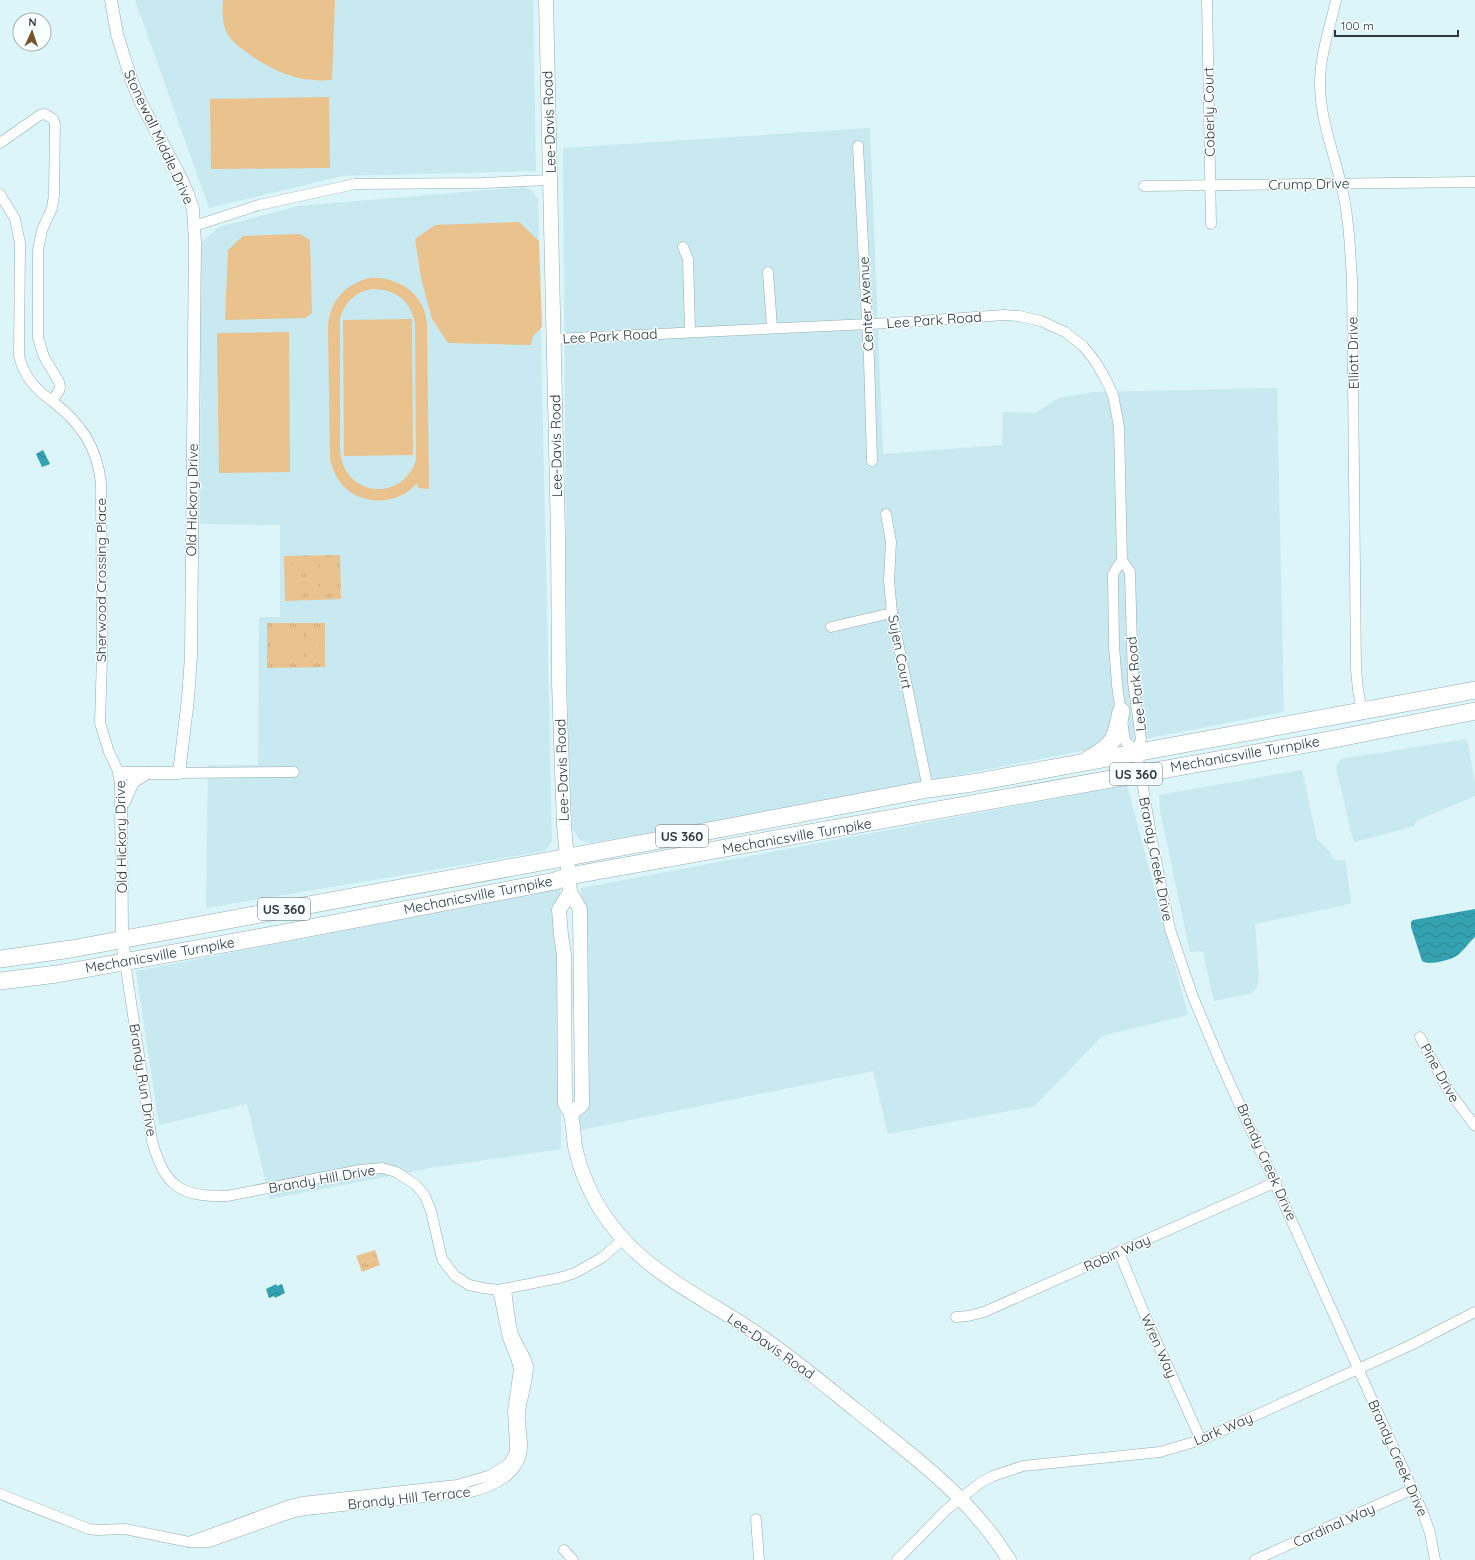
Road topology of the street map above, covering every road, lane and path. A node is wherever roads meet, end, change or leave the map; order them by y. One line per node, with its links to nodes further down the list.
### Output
1 (111, 0): 14 (street, Stonewall Middle Drive)
2 (546, 0): 7 (main road, Lee-Davis Road)
3 (1206, 0): 11 (street, Coberly Court)
4 (1336, 0): 9 (street, Elliott Drive)
5 (0, 143): 21 (street)
6 (858, 146): 17 (street, Center Avenue)
7 (550, 180): 14 (street); 20 (main road, Lee-Davis Road)
8 (1475, 182): 9 (street, Crump Drive)
9 (1341, 184): 11 (street, Crump Drive); 28 (street, Elliott Drive)
10 (1144, 186): 11 (street, Crump Drive)
11 (1210, 186): 13 (street, Coberly Court)
12 (0, 194): 21 (street, Sherwood Crossing Place)
13 (1211, 224)
14 (194, 226): 36 (street, Old Hickory Drive)
15 (683, 247): 19 (street)
16 (768, 272): 18 (street)
17 (867, 324): 18 (street, Lee Park Road); 22 (street, Center Avenue); 24 (street, Lee Park Road)
18 (772, 327): 19 (street, Lee Park Road)
19 (690, 331): 20 (street, Lee Park Road)
20 (553, 339): 40 (main road, Lee-Davis Road)
21 (52, 401): 34 (street, Sherwood Crossing Place)
22 (872, 461)
23 (886, 514): 25 (street, Sujen Court)
24 (1122, 560): 29 (street, Lee Park Road); 31 (street, Lee Park Road)
25 (892, 613): 26 (street); 38 (street, Sujen Court)
26 (831, 627)
27 (1475, 690): 28 (highway, Mechanicsville Turnpike / US 360)
28 (1362, 710): 31 (highway, Mechanicsville Turnpike / US 360)
29 (1121, 711): 31 (street, Lee Park Road); 32 (highway)
30 (1475, 711): 37 (highway, Mechanicsville Turnpike / US 360)
31 (1137, 752): 32 (highway, Mechanicsville Turnpike / US 360); 37 (street, Brandy Creek Drive)
32 (1082, 762): 38 (highway, Mechanicsville Turnpike / US 360)
33 (294, 772): 36 (street, Old Hickory Drive)
34 (119, 773): 35 (street, Old Hickory Drive); 39 (street, Old Hickory Drive)
35 (147, 773): 36 (street, Old Hickory Drive); 39 (street)
36 (179, 773)
37 (1140, 773): 41 (highway, Mechanicsville Turnpike / US 360); 51 (street, Brandy Creek Drive)
38 (928, 789): 40 (highway, Mechanicsville Turnpike / US 360)
39 (121, 811): 42 (street, Old Hickory Drive)
40 (567, 856): 41 (main road, Lee-Davis Road); 42 (highway, Mechanicsville Turnpike / US 360)
41 (570, 884): 44 (highway, Mechanicsville Turnpike / US 360); 46 (main road, Lee-Davis Road); 48 (main road, Lee-Davis Road)
42 (122, 939): 43 (highway, Mechanicsville Turnpike / US 360); 44 (street, Old Hickory Drive)
43 (0, 959)
44 (125, 962): 45 (highway, Mechanicsville Turnpike / US 360); 52 (street, Brandy Run Drive)
45 (0, 981)
46 (564, 990): 48 (main road); 49 (main road, Lee-Davis Road)
47 (1420, 1037): 50 (street, Pine Drive)
48 (581, 1042): 49 (main road, Lee-Davis Road)
49 (571, 1113): 53 (main road, Lee-Davis Road)
50 (1475, 1126)
51 (1276, 1182): 54 (street, Robin Way); 58 (street, Brandy Creek Drive)
52 (180, 1189): 55 (street, Brandy Hill Drive)
53 (624, 1239): 55 (street, Brandy Hill Drive); 62 (main road, Lee-Davis Road)
54 (1119, 1252): 57 (street, Robin Way); 59 (street, Wren Way)
55 (502, 1290): 61 (street, Brandy Hill Terrace)
56 (1475, 1312): 58 (street, Lark Way)
57 (956, 1317)
58 (1359, 1368): 59 (street, Lark Way); 60 (street, Brandy Creek Drive)
59 (1201, 1440): 62 (street, Lark Way)
60 (1413, 1489): 69 (street, Cardinal Way); 70 (street, Brandy Creek Drive)
61 (0, 1494)
62 (959, 1498): 67 (street, Lark Way); 68 (main road, Lee-Davis Road)
63 (756, 1519): 66 (street)
64 (564, 1550): 65 (street)
65 (573, 1560)
66 (759, 1560)
67 (898, 1560)
68 (1009, 1560)
69 (1255, 1560)
70 (1435, 1560)

